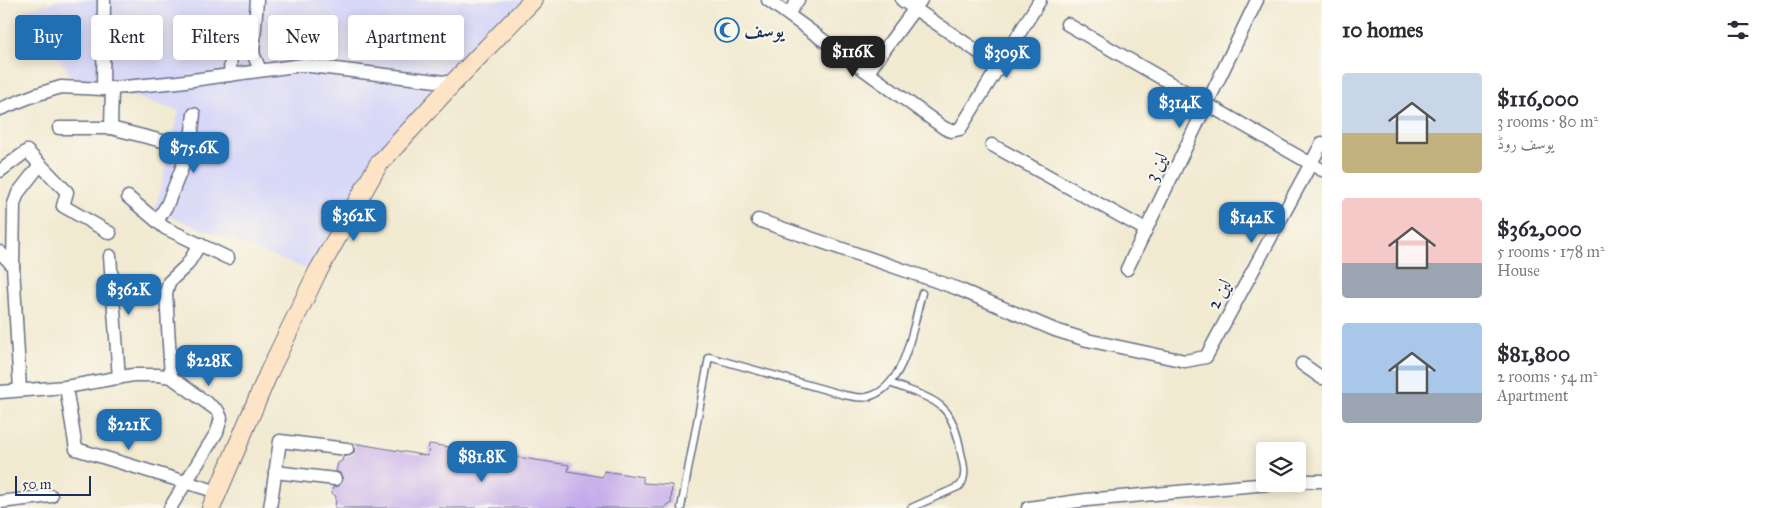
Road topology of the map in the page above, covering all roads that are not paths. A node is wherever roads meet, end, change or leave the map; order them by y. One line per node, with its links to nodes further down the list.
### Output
1 (104, 0): 18 (street)
2 (257, 0): 14 (street)
3 (534, 0): 17 (main road)
4 (768, 0): 10 (street)
5 (798, 0): 10 (street)
6 (902, 0): 9 (street)
7 (1040, 0): 13 (street)
8 (1257, 0): 19 (street, لین 3)
9 (918, 4): 13 (street); 15 (street)
10 (788, 14): 15 (street)
11 (1067, 24): 19 (street)
12 (231, 60): 16 (street)
13 (999, 66): 15 (street)
14 (260, 70): 16 (street); 17 (street)
15 (868, 72)
16 (230, 75): 18 (street)
17 (453, 83): 58 (main road)
18 (107, 88): 20 (street); 23 (street)
19 (1207, 104): 28 (street); 33 (street, لین 3)
20 (0, 109)
21 (194, 114): 26 (street)
22 (59, 128): 23 (street)
23 (111, 128): 26 (street)
24 (1322, 143): 28 (street, لین 2)
25 (992, 145): 33 (street)
26 (190, 148): 32 (street)
27 (39, 166): 29 (street); 34 (street); 39 (street)
28 (1316, 167): 31 (street, لین 2)
29 (0, 171)
30 (128, 197): 32 (street)
31 (758, 220)
32 (157, 221): 35 (street)
33 (1146, 230): 40 (street, لین 3)
34 (110, 233)
35 (200, 244): 38 (street); 43 (street)
36 (0, 252): 39 (street)
37 (110, 256): 44 (street)
38 (228, 258)
39 (13, 266): 48 (street)
40 (1128, 269)
41 (922, 293): 46 (lane)
42 (1302, 364): 45 (street)
43 (171, 377): 44 (street); 55 (street)
44 (120, 378): 47 (street)
45 (1322, 378)
46 (890, 383): 62 (lane); 63 (lane)
47 (66, 387): 48 (street); 55 (street)
48 (20, 390): 49 (street)
49 (0, 392)
50 (347, 449): 51 (street)
51 (275, 472): 52 (street); 61 (street)
52 (335, 479)
53 (1306, 481): 54 (street)
54 (1322, 481)
55 (188, 483): 58 (street); 60 (street)
56 (1256, 485): 64 (street)
57 (51, 496): 59 (street)
58 (214, 500)
59 (0, 502)
60 (170, 508)
61 (270, 508)
62 (681, 508)
63 (911, 508)
64 (1028, 508)

